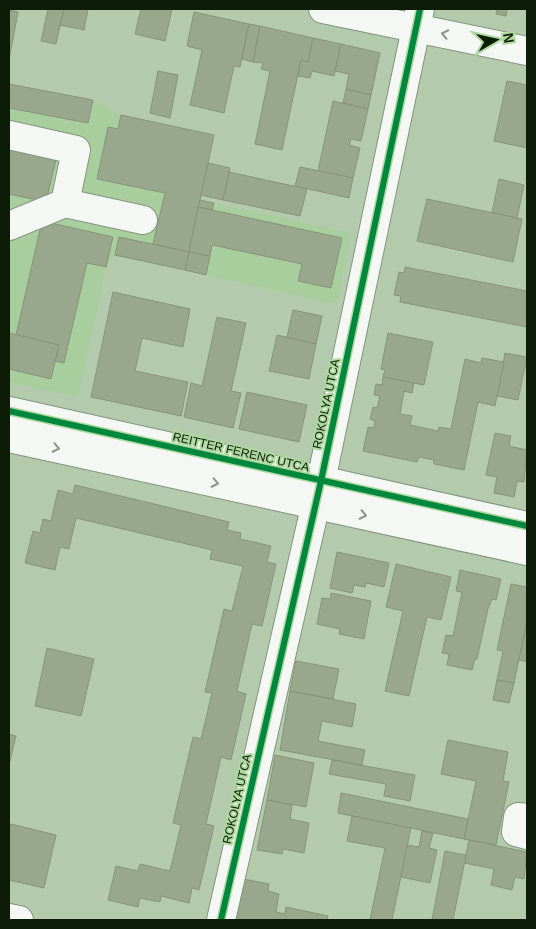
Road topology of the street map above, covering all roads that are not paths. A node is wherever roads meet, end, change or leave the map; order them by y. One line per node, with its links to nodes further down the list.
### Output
1 (323, 9): 2 (street)
2 (418, 18): 3 (street, one-way to 2); 10 (street, ROKOLYA UTCA)
3 (527, 50)
4 (9, 135): 5 (street)
5 (65, 204): 6 (street); 7 (street)
6 (143, 220)
7 (9, 226)
8 (9, 411): 10 (street, REITTER FERENC UTCA)
9 (9, 438): 10 (street, REITTER FERENC UTCA, one-way to 10)
10 (319, 493): 11 (street, REITTER FERENC UTCA); 12 (street, REITTER FERENC UTCA, one-way to 12); 17 (street, ROKOLYA UTCA)
11 (527, 526)
12 (527, 551)
13 (527, 818): 14 (street)
14 (527, 835)
15 (9, 918): 16 (street)
16 (18, 920)
17 (221, 920)

